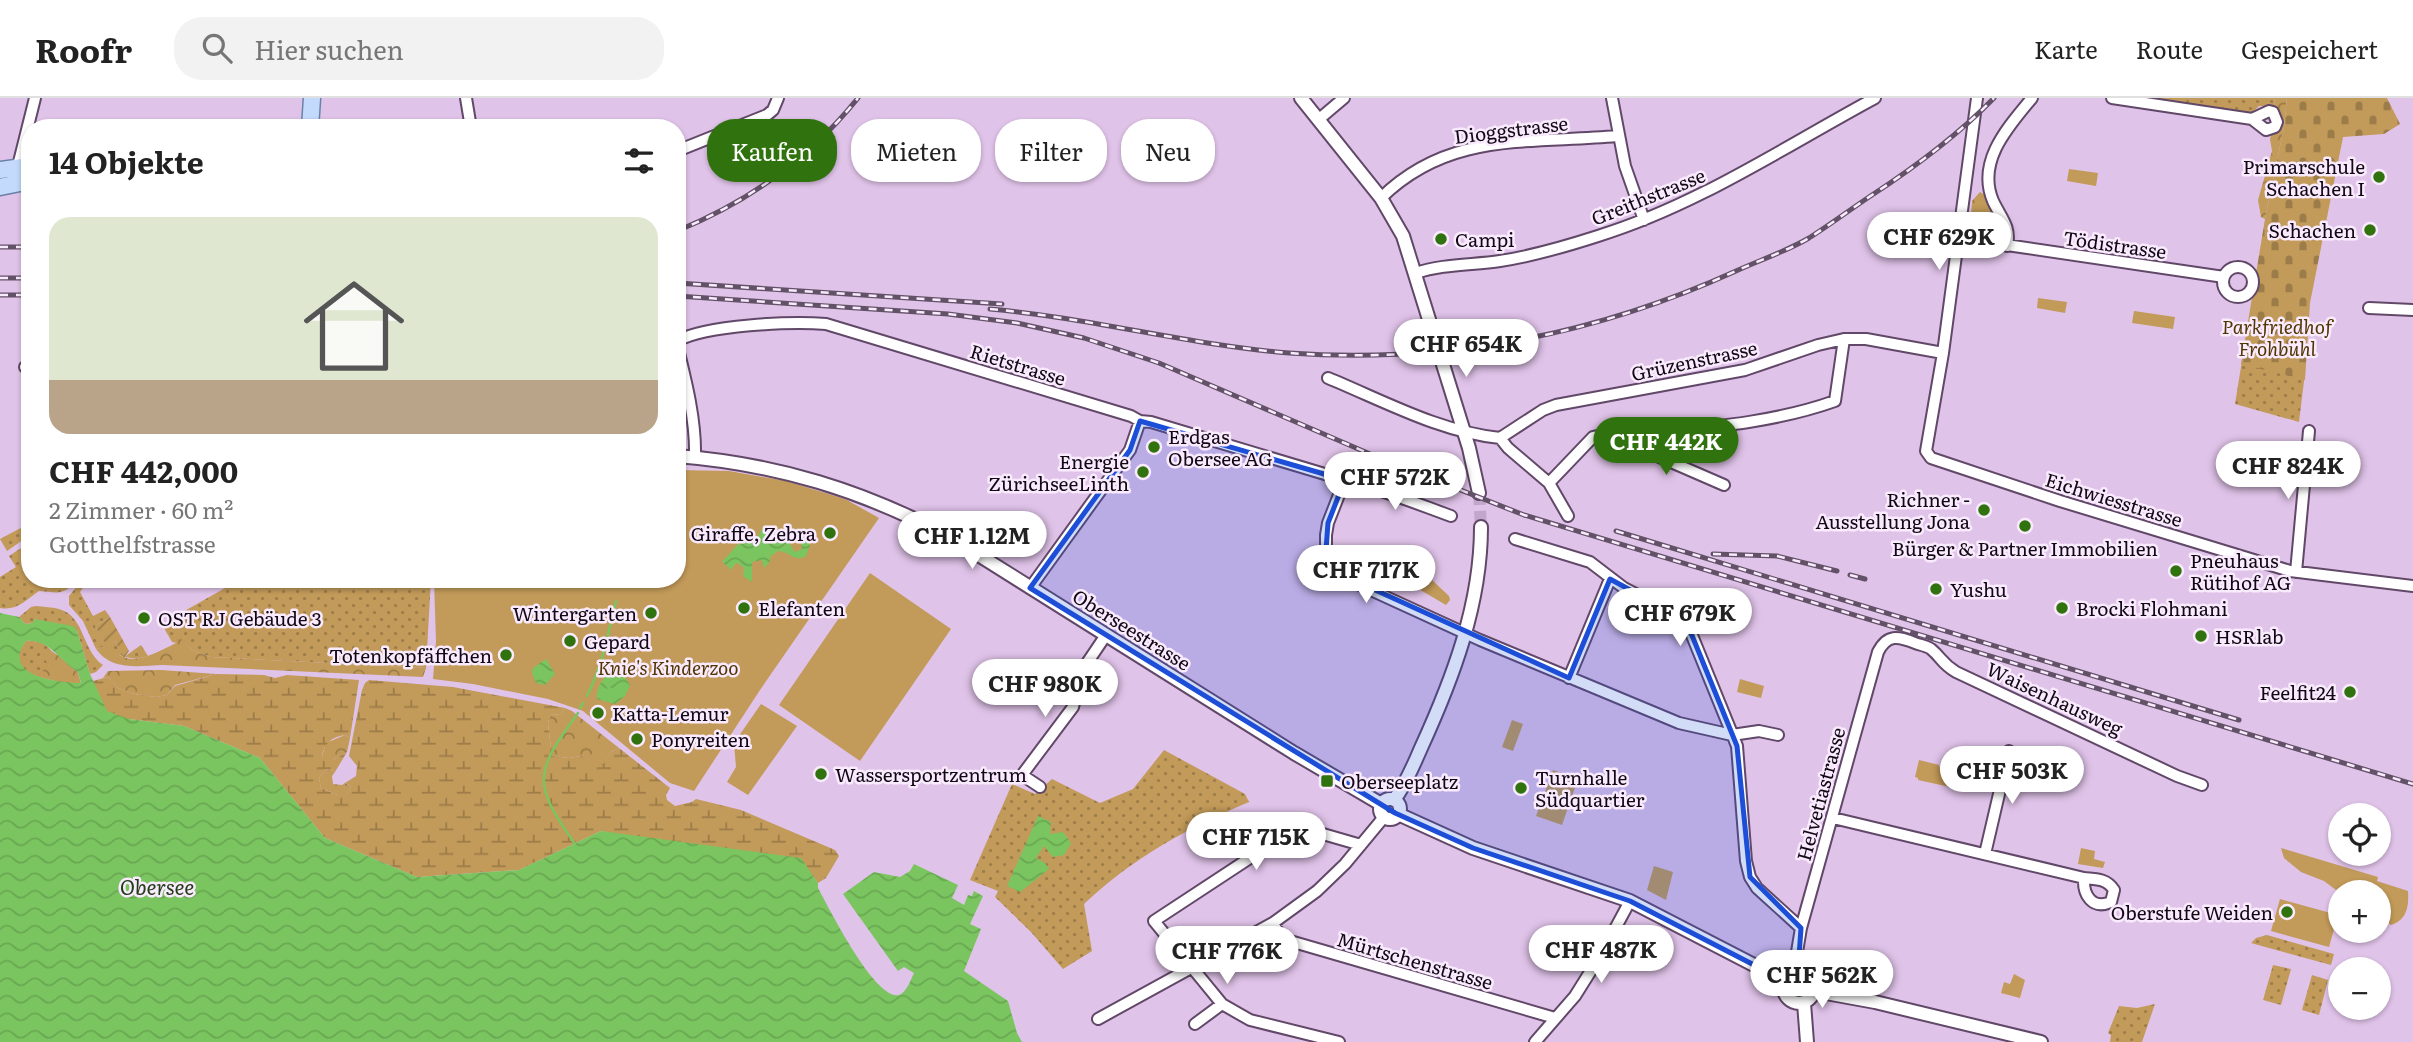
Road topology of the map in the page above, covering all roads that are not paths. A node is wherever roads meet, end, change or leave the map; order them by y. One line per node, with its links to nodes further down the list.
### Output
1 (35, 98): 13 (street)
2 (312, 98): 14 (main road)
3 (466, 98): 15 (street)
4 (1301, 98): 16 (street)
5 (1344, 98): 16 (street)
6 (1612, 98): 17 (street)
7 (1875, 98): 22 (street, Greithstrasse)
8 (1977, 98): 23 (street)
9 (2032, 98): 24 (street)
10 (2112, 98): 12 (street)
11 (777, 102): 18 (street)
12 (2252, 118)
13 (33, 119)
14 (311, 119)
15 (470, 119)
16 (1318, 120): 21 (street)
17 (1617, 136): 21 (street, Dioggstrasse); 22 (street)
18 (686, 148)
19 (21, 175): 20 (main road)
20 (1, 181)
21 (1381, 198): 25 (street)
22 (1644, 220): 25 (street, Greithstrasse)
23 (1959, 238): 24 (street, Tödistrasse); 31 (street)
24 (2007, 246): 26 (street, Tödistrasse)
25 (1416, 273): 36 (street)
26 (2224, 278)
27 (2369, 308): 28 (street)
28 (2413, 310)
29 (686, 337): 34 (street, Rietstrasse)
30 (1844, 339): 31 (street, Grüzenstrasse); 37 (street); 38 (street, Grüzenstrasse)
31 (1943, 354): 49 (street, Eichwiesstrasse)
32 (1328, 377): 36 (street)
33 (686, 382): 40 (street)
34 (1140, 421): 41 (street, Rietstrasse); 52 (street)
35 (2309, 431): 49 (street)
36 (1465, 432): 38 (street); 44 (street)
37 (1632, 435): 42 (street); 43 (street)
38 (1500, 438): 42 (street)
39 (686, 456): 40 (street, Oberseestrasse)
40 (695, 457): 52 (street, Oberseestrasse)
41 (1343, 482): 45 (street, Rietstrasse); 53 (street)
42 (1549, 483): 46 (street)
43 (1724, 485)
44 (1479, 493)
45 (1451, 516)
46 (1568, 516)
47 (1481, 527): 53 (street)
48 (1515, 539): 50 (street)
49 (2296, 572): 51 (street, Eichwiesstrasse)
50 (1610, 579): 56 (street); 57 (street)
51 (2413, 586)
52 (1030, 588): 54 (street, Oberseestrasse)
53 (1466, 633): 56 (street); 62 (street)
54 (1106, 635): 61 (street); 63 (street, Oberseestrasse)
55 (1898, 636): 60 (street, Waisenhausweg); 65 (street, Helvetiastrasse)
56 (1569, 678): 57 (street)
57 (1732, 735): 58 (street); 71 (street)
58 (1778, 736)
59 (2009, 751): 67 (street)
60 (2203, 785)
61 (1040, 787)
62 (1394, 800): 63 (street); 64 (street)
63 (1382, 811): 64 (street); 66 (street)
64 (1398, 814): 69 (street)
65 (1833, 818): 67 (street); 71 (street, Helvetiastrasse)
66 (1362, 845): 70 (street); 72 (street)
67 (1986, 854): 68 (street)
68 (2084, 878)
69 (1630, 901): 74 (street); 78 (street)
70 (1273, 923): 72 (street); 78 (street, Mürtschenstrasse)
71 (1801, 928): 73 (street, Helvetiastrasse)
72 (1191, 967): 77 (street); 79 (street)
73 (1798, 972): 74 (street); 75 (street)
74 (1785, 981): 76 (street)
75 (1815, 991): 76 (street); 84 (street)
76 (1804, 1003): 83 (street)
77 (1222, 1004): 80 (street); 81 (street)
78 (1555, 1018): 82 (street)
79 (1098, 1019)
80 (1195, 1024)
81 (1339, 1042)
82 (1535, 1042)
83 (1807, 1042)
84 (2040, 1042)

